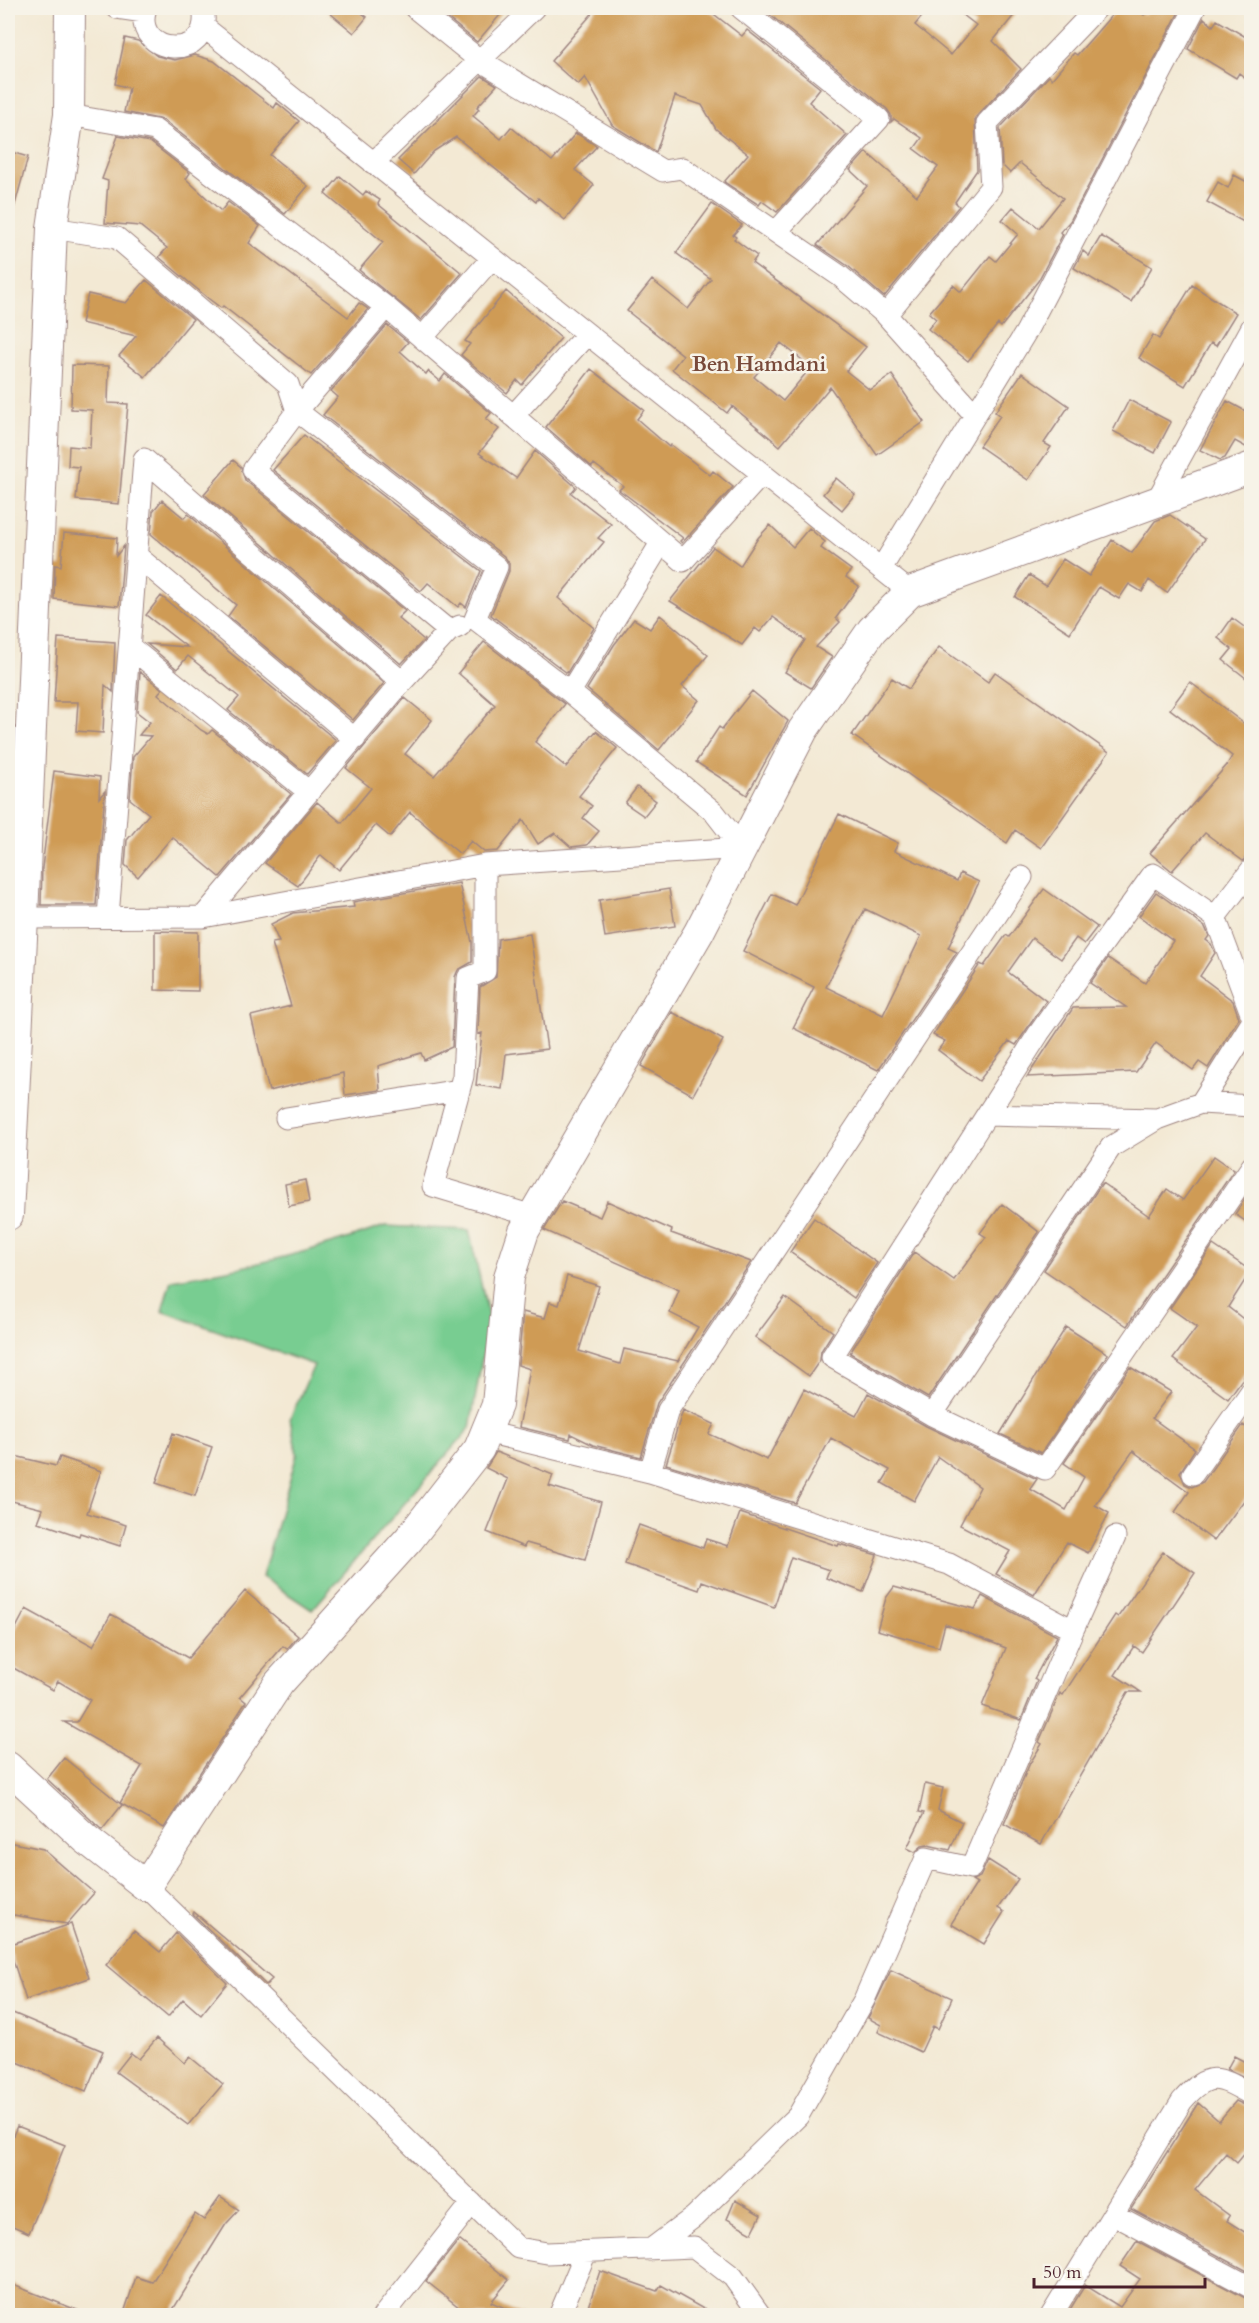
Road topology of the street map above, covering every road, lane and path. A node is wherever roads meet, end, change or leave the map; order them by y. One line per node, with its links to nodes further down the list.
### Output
1 (70, 8): 11 (street)
2 (117, 8): 8 (street)
3 (415, 8): 10 (street)
4 (534, 8): 10 (street)
5 (741, 8): 14 (street)
6 (1097, 8): 17 (street)
7 (1195, 8): 22 (street)
8 (145, 10): 9 (street)
9 (204, 17): 12 (street)
10 (478, 59): 12 (street); 14 (street)
11 (69, 115): 13 (street); 16 (street)
12 (374, 163): 15 (street)
13 (52, 228): 21 (street); 45 (street)
14 (776, 232): 17 (street)
15 (492, 258): 19 (street); 20 (street)
16 (386, 307): 20 (street); 21 (street)
17 (886, 315): 22 (street)
18 (1251, 327): 26 (street)
19 (587, 334): 23 (street); 25 (street)
20 (422, 338): 23 (street)
21 (297, 411): 31 (street); 32 (street)
22 (975, 415): 29 (street)
23 (513, 416): 27 (street)
24 (1251, 467): 26 (street)
25 (762, 474): 27 (street); 29 (street)
26 (1157, 500): 30 (street)
27 (661, 543): 35 (street)
28 (137, 556): 33 (street); 34 (street); 36 (street)
29 (881, 569): 30 (street)
30 (910, 592): 38 (street)
31 (475, 619): 32 (street); 35 (street)
32 (449, 631): 34 (street)
33 (130, 647): 37 (street); 42 (street)
34 (402, 682): 36 (street)
35 (570, 692): 38 (street)
36 (355, 739): 37 (street)
37 (309, 792): 43 (street)
38 (742, 848): 39 (street); 56 (street)
39 (485, 865): 43 (street); 48 (street)
40 (1251, 869): 44 (street)
41 (1022, 877): 60 (street)
42 (108, 917): 43 (street); 45 (street)
43 (203, 917)
44 (1215, 917): 46 (street); 51 (street)
45 (23, 918): 55 (street)
46 (1251, 1016)
47 (1251, 1022): 49 (street)
48 (459, 1090): 52 (street); 56 (street)
49 (1201, 1103): 50 (street); 53 (street)
50 (1251, 1106)
51 (987, 1115): 53 (street); 58 (street)
52 (286, 1118)
53 (1156, 1119): 58 (street)
54 (1251, 1166): 58 (street)
55 (8, 1215)
56 (533, 1216): 59 (street)
57 (1251, 1390): 61 (street)
58 (932, 1414)
59 (486, 1432): 60 (street); 65 (street)
60 (650, 1472): 63 (street)
61 (1193, 1474)
62 (1115, 1536): 63 (street)
63 (1073, 1630): 69 (street)
64 (8, 1767): 65 (street)
65 (146, 1886): 67 (street)
66 (1251, 2095): 68 (street)
67 (472, 2203): 70 (street); 72 (street)
68 (1113, 2214): 71 (street); 75 (street)
69 (650, 2250): 70 (street); 74 (street)
70 (586, 2252): 73 (street)
71 (1251, 2288)
72 (383, 2316)
73 (559, 2316)
74 (761, 2316)
75 (1051, 2316)

